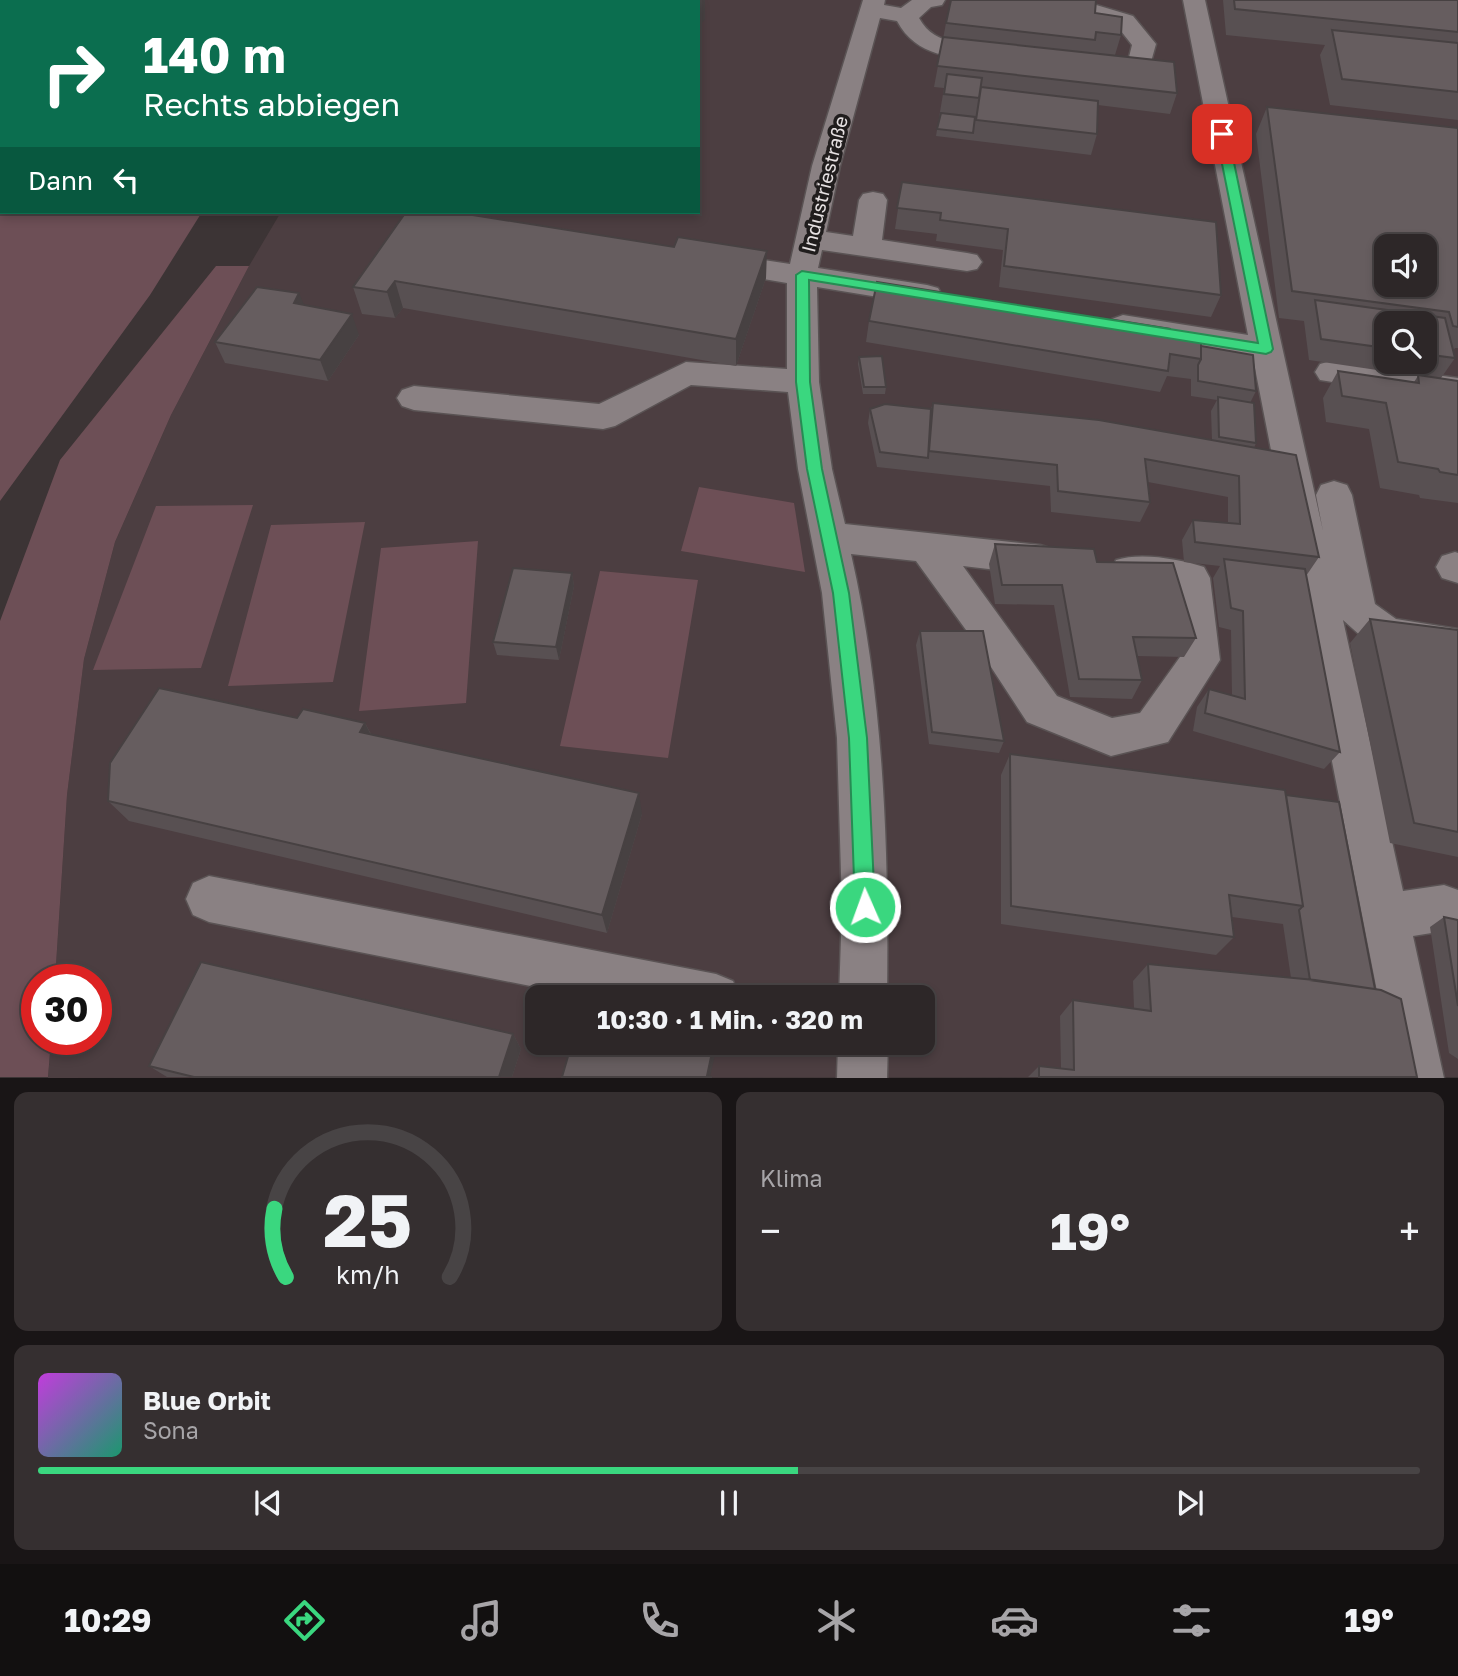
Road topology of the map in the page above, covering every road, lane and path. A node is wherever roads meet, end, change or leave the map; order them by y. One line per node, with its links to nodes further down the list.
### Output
1 (934, 0): 5 (street)
2 (1013, 0): 7 (street)
3 (1194, 0): 16 (street)
4 (873, 5): 5 (street); 9 (street, Industriestraße)
5 (906, 16): 6 (street)
6 (1010, 57)
7 (1078, 65)
8 (873, 200): 10 (street)
9 (810, 239): 10 (street); 13 (street, Industriestraße)
10 (866, 247): 12 (street)
11 (695, 258): 13 (street)
12 (967, 262)
13 (802, 275): 14 (street); 18 (street, Industriestraße)
14 (952, 299)
15 (1089, 321): 16 (street)
16 (1266, 349): 27 (street)
17 (1331, 372): 19 (lane)
18 (803, 382): 20 (street); 22 (street, Industriestraße)
19 (1458, 390)
20 (414, 398)
21 (1334, 495): 24 (street)
22 (829, 537): 23 (street); 29 (street, Industriestraße)
23 (926, 546): 23 (street)
24 (1458, 646)
25 (209, 899): 28 (street)
26 (1458, 913): 27 (street)
27 (1385, 917): 32 (street)
28 (649, 985)
29 (863, 985)
30 (863, 1055): 31 (street)
31 (862, 1077)
32 (1419, 1077)

